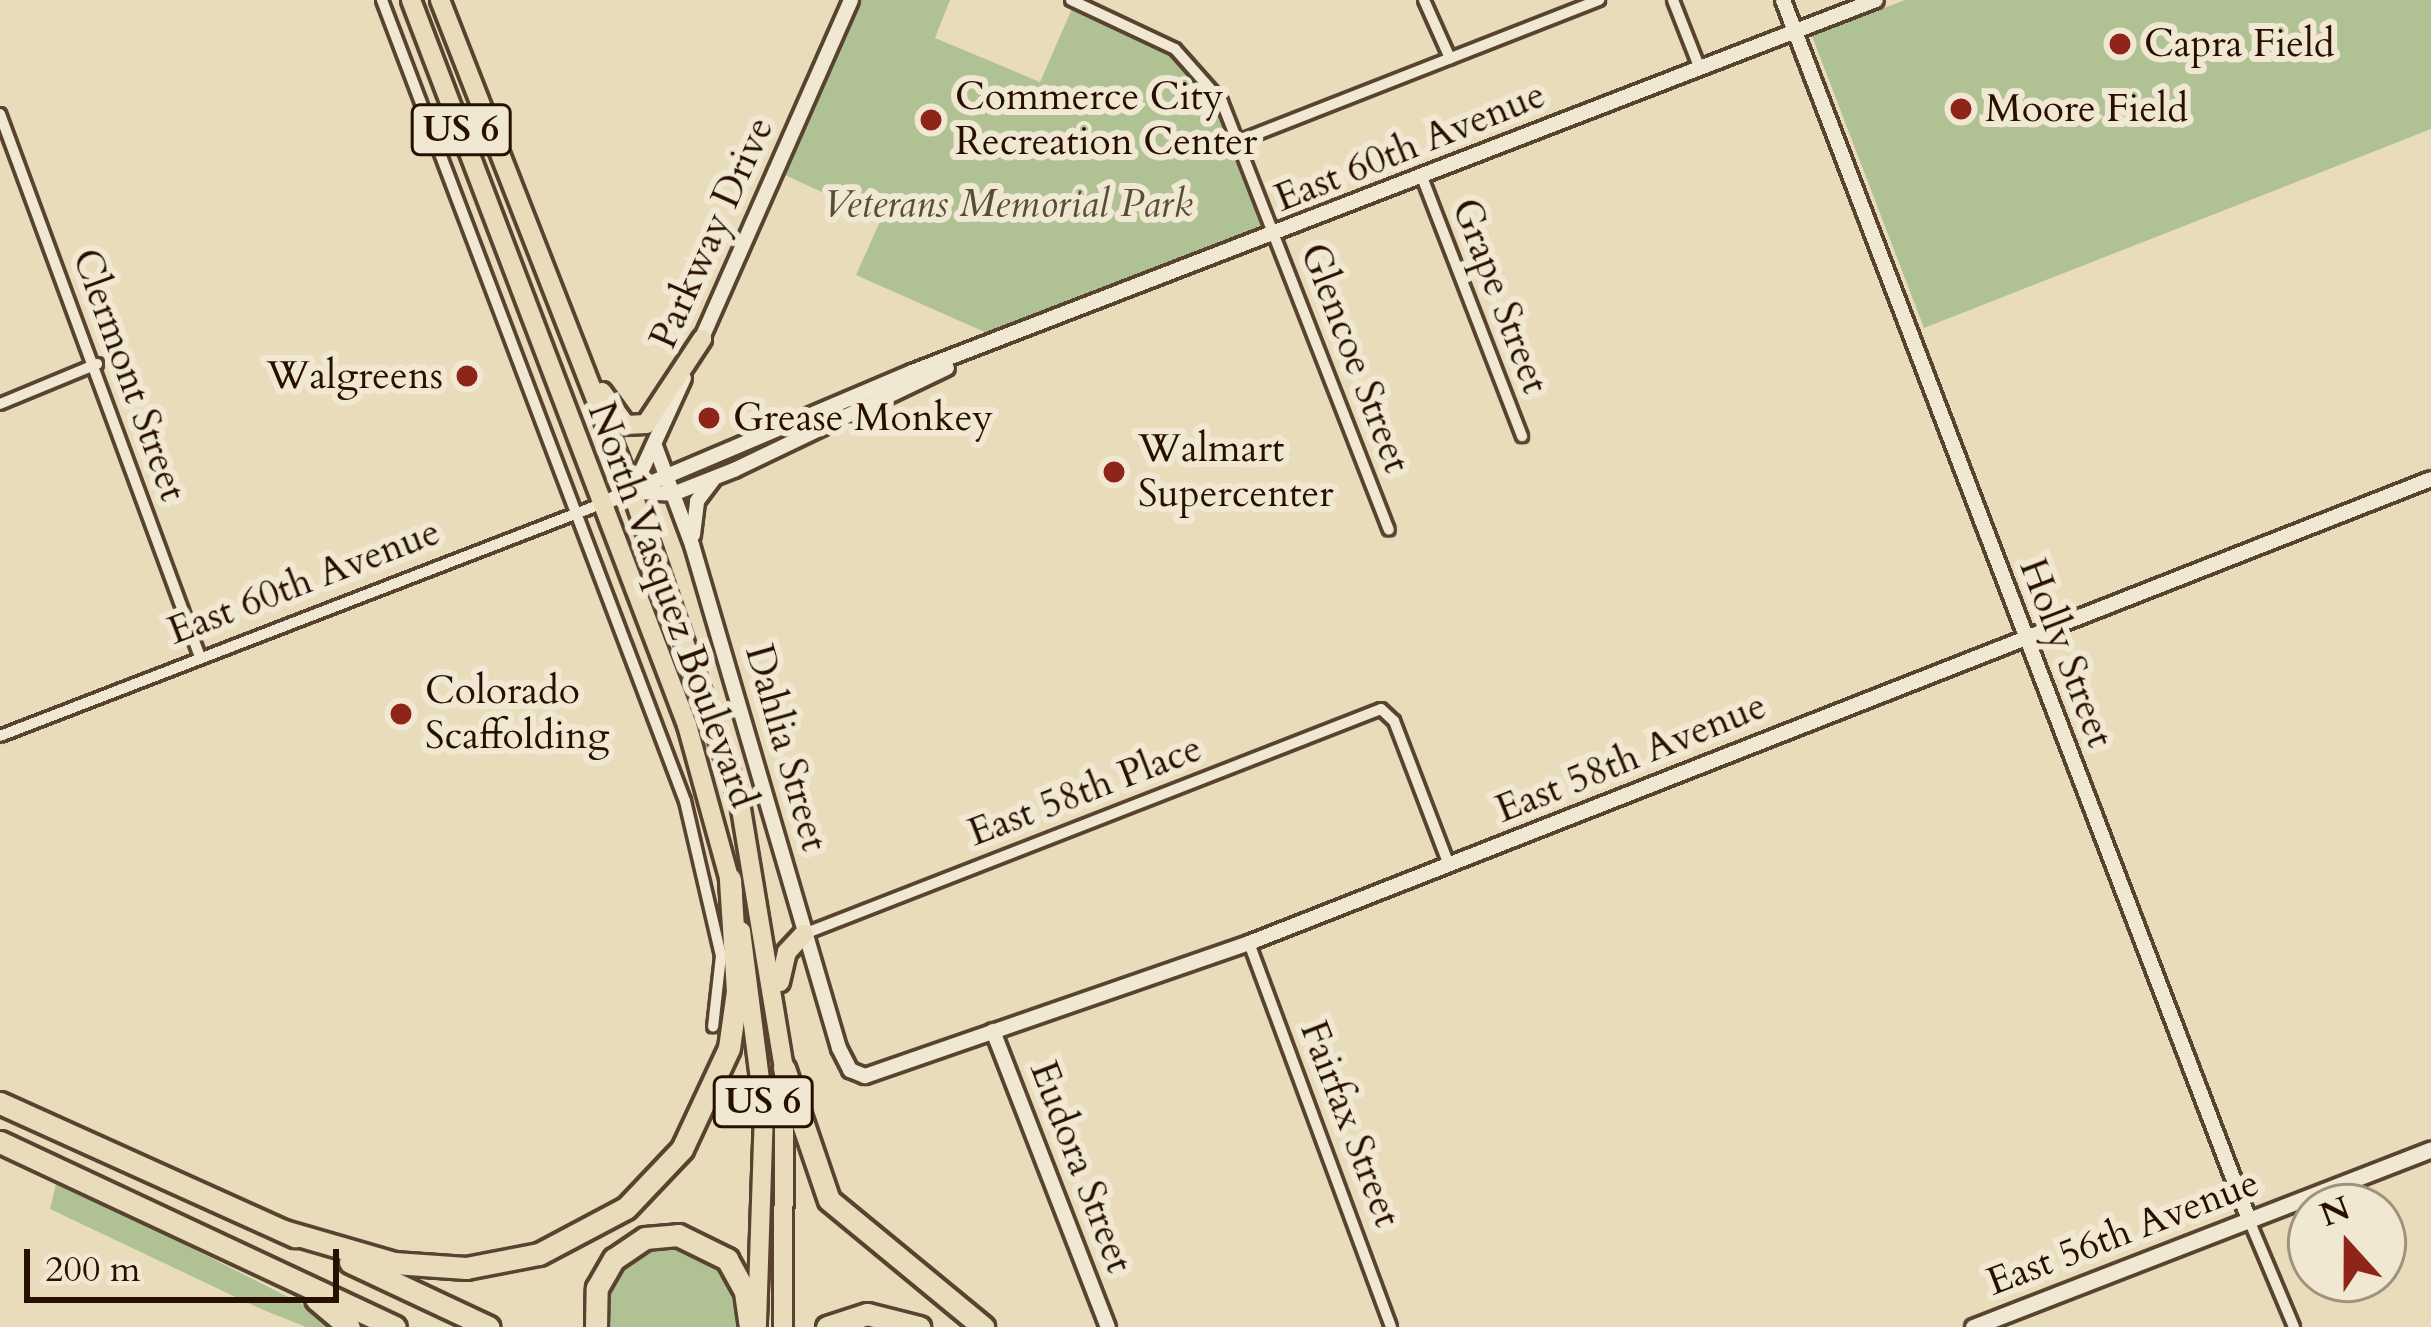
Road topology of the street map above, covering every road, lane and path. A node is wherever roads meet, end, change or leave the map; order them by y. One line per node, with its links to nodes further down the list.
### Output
1 (382, 0): 31 (street)
2 (411, 0): 30 (highway, North Vasquez Boulevard / US 6)
3 (440, 0): 20 (highway, North Vasquez Boulevard / US 6)
4 (850, 0): 18 (street, Parkway Drive)
5 (1071, 0): 15 (street, Glencoe Street)
6 (1424, 0): 12 (street)
7 (1599, 0): 12 (street)
8 (1673, 0): 13 (street)
9 (1783, 0): 11 (street, Holly Street)
10 (1876, 0): 11 (street, East 60th Avenue)
11 (1795, 32): 13 (street, East 60th Avenue); 34 (street, Holly Street)
12 (1450, 58): 15 (street)
13 (1700, 69): 16 (street, East 60th Avenue)
14 (0, 114): 21 (street, Clermont Street)
15 (1239, 141): 17 (street, Glencoe Street)
16 (1422, 177): 17 (street, East 60th Avenue); 23 (street, Grape Street)
17 (1276, 235): 19 (street, East 60th Avenue); 32 (street, Glencoe Street)
18 (702, 339): 20 (highway); 24 (street, Parkway Drive)
19 (968, 356): 25 (street, East 60th Avenue); 26 (street, East 60th Avenue)
20 (582, 358): 28 (highway, North Vasquez Boulevard / US 6)
21 (97, 364): 22 (street); 35 (street, Clermont Street)
22 (0, 404)
23 (1522, 436)
24 (655, 446): 26 (street, Dahlia Street); 28 (street, Parkway Drive)
25 (717, 476): 29 (street, East 60th Avenue); 33 (street)
26 (666, 477): 28 (street, East 60th Avenue); 29 (street, Dahlia Street)
27 (2431, 479): 34 (street, East 58th Avenue)
28 (632, 492): 29 (street, East 60th Avenue); 30 (street, East 60th Avenue); 41 (highway, North Vasquez Boulevard / US 6)
29 (673, 494): 33 (street, Dahlia Street)
30 (601, 504): 31 (street, East 60th Avenue); 38 (highway, North Vasquez Boulevard / US 6)
31 (575, 514): 35 (street, East 60th Avenue); 42 (street)
32 (1389, 530)
33 (692, 545): 39 (street, Dahlia Street)
34 (2024, 635): 37 (street, East 58th Avenue); 49 (street, Holly Street)
35 (200, 657): 36 (street, East 60th Avenue)
36 (0, 736)
37 (1449, 866): 39 (street, East 58th Place); 40 (street, East 58th Avenue)
38 (730, 879): 50 (highway); 56 (highway, North Vasquez Boulevard / US 6)
39 (804, 934): 41 (highway); 45 (street, Dahlia Street)
40 (1249, 943): 43 (street, East 58th Avenue); 62 (street, Fairfax Street)
41 (779, 1011): 44 (highway, North Vasquez Boulevard / US 6)
42 (713, 1027)
43 (993, 1030): 45 (street, East 58th Avenue); 61 (street, Eudora Street)
44 (784, 1068): 57 (highway, North Vasquez Boulevard / US 6); 60 (highway)
45 (850, 1070)
46 (0, 1103): 50 (highway)
47 (0, 1142): 51 (highway)
48 (2431, 1149): 49 (main road, East 56th Avenue)
49 (2249, 1220): 63 (main road, East 56th Avenue); 64 (street, Holly Street)
50 (284, 1231): 54 (highway)
51 (271, 1268): 52 (highway); 53 (highway)
52 (349, 1327)
53 (395, 1327)
54 (489, 1327)
55 (596, 1327): 56 (highway)
56 (753, 1327)
57 (783, 1327)
58 (827, 1327): 59 (highway)
59 (919, 1327)
60 (983, 1327)
61 (1108, 1327)
62 (1391, 1327)
63 (1973, 1327)
64 (2294, 1327)

